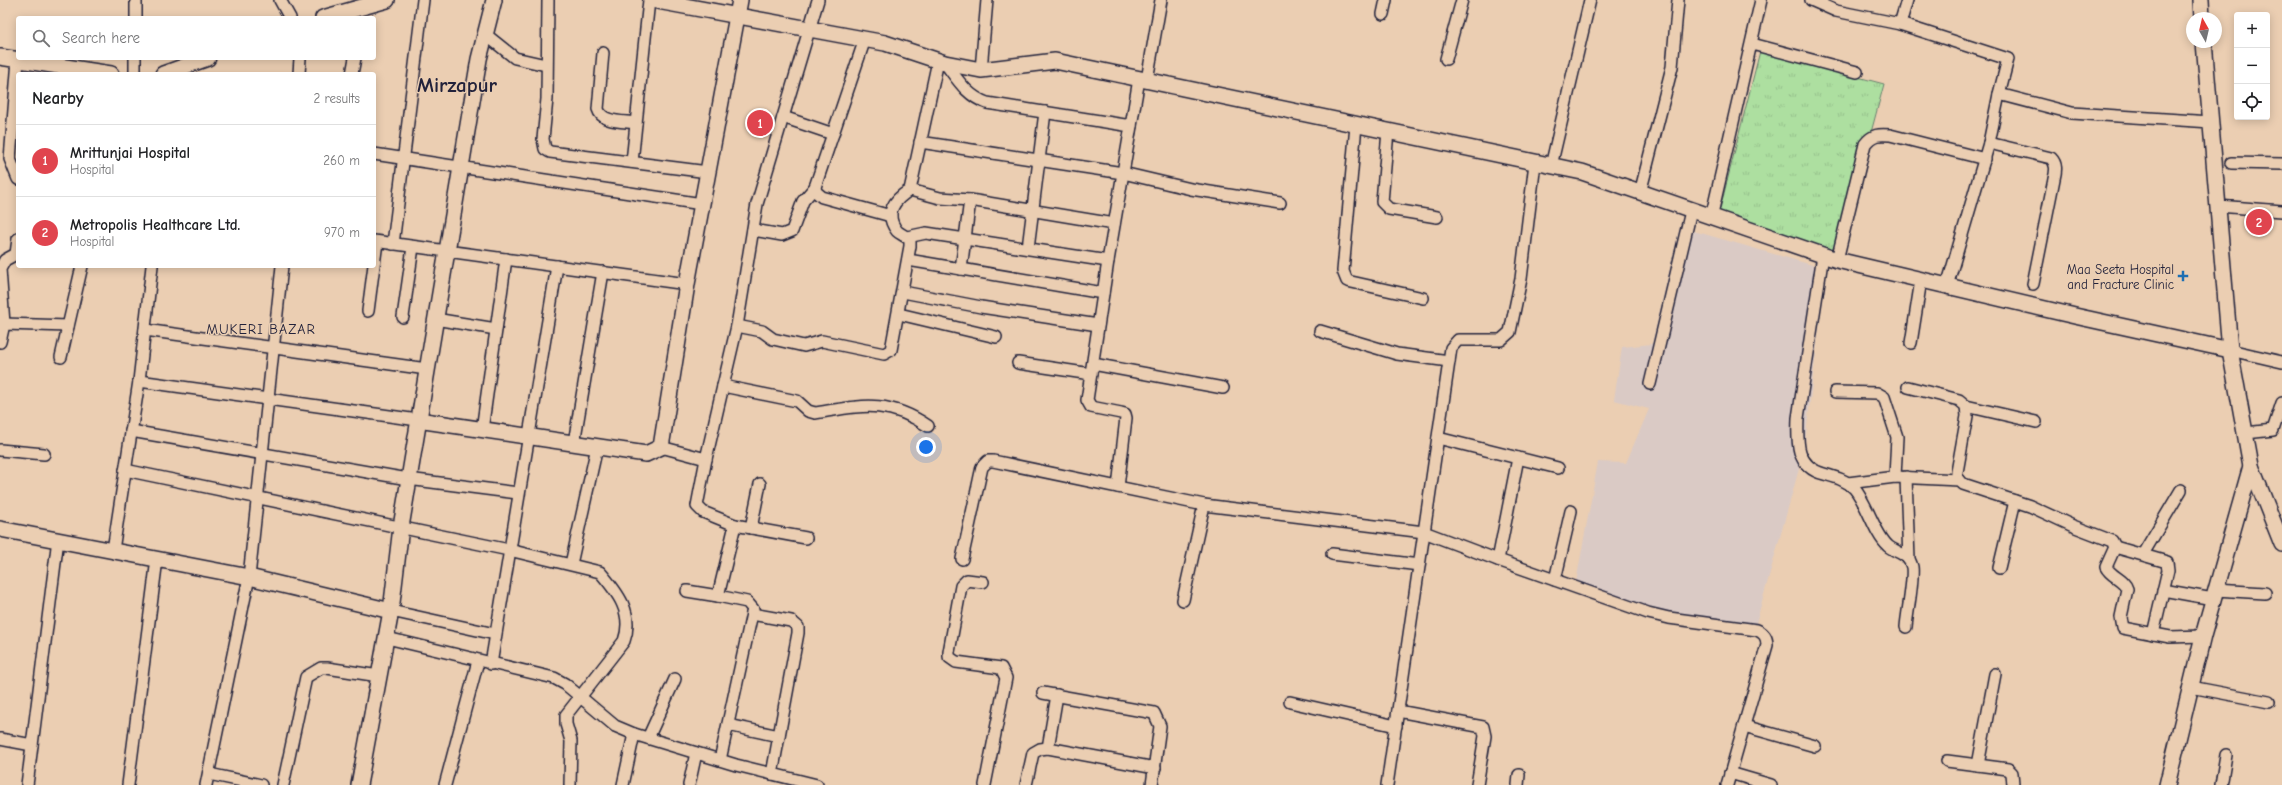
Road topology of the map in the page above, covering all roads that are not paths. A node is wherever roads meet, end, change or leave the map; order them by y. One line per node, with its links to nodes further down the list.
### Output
1 (136, 0): 24 (street)
2 (280, 0): 25 (street)
3 (387, 0): 21 (street)
4 (423, 0): 66 (street)
5 (494, 0): 29 (street)
6 (548, 0): 43 (street)
7 (650, 0): 23 (street); 58 (street)
8 (740, 0): 23 (street)
9 (818, 0): 28 (street)
10 (987, 0): 44 (street)
11 (1161, 0): 52 (street)
12 (1386, 0): 22 (street)
13 (1462, 0): 35 (street)
14 (1590, 0): 73 (street)
15 (1678, 0): 80 (street)
16 (1761, 0): 31 (street)
17 (1811, 0): 27 (street)
18 (1907, 0): 27 (street)
19 (2200, 0): 20 (street)
20 (2201, 12)
21 (359, 13): 26 (street)
22 (1383, 14)
23 (738, 15): 28 (street); 75 (street)
24 (136, 16)
25 (289, 16)
26 (337, 16)
27 (1900, 24): 54 (street)
28 (809, 29): 30 (street); 56 (street)
29 (485, 34): 43 (street); 74 (street)
30 (864, 39): 42 (street); 62 (street)
31 (1752, 44): 51 (street); 90 (street)
32 (2205, 48): 57 (street)
33 (603, 53): 58 (street)
34 (0, 57): 36 (street)
35 (1446, 59)
36 (16, 60)
37 (18, 60): 45 (street); 46 (street)
38 (135, 60): 47 (street)
39 (202, 60): 48 (street)
40 (300, 60): 49 (street)
41 (355, 60): 50 (street)
42 (941, 62): 44 (street); 55 (street); 63 (street)
43 (546, 65): 69 (street)
44 (981, 70): 52 (street)
45 (17, 72)
46 (82, 72)
47 (135, 72)
48 (169, 72)
49 (299, 72)
50 (352, 72)
51 (1857, 72)
52 (1143, 80): 59 (street); 60 (street)
53 (16, 85): 77 (street)
54 (1999, 94): 57 (street); 64 (street)
55 (1045, 112): 60 (street); 68 (street)
56 (783, 117): 62 (street); 92 (street)
57 (2211, 122): 84 (street)
58 (636, 123): 69 (street)
59 (1356, 125): 61 (street); 119 (street)
60 (1131, 126): 76 (street)
61 (1388, 131): 70 (street); 89 (street)
62 (833, 134): 78 (street)
63 (920, 142): 68 (street); 79 (street)
64 (1989, 143): 67 (street); 115 (street)
65 (376, 154): 66 (street)
66 (404, 158): 74 (street); 96 (street)
67 (1985, 158): 101 (street); 116 (street)
68 (1039, 160): 76 (street); 85 (street)
69 (632, 162): 75 (street)
70 (1535, 163): 73 (street); 137 (street)
71 (2231, 163): 72 (street)
72 (2282, 164)
73 (1551, 166): 80 (street)
74 (461, 167): 83 (street); 99 (street)
75 (708, 172): 83 (street)
76 (1123, 173): 82 (street); 91 (street)
77 (16, 174)
78 (815, 187): 88 (street); 92 (street)
79 (910, 190): 81 (street); 88 (street)
80 (1640, 193): 86 (street)
81 (970, 200): 85 (street); 94 (street)
82 (1280, 203)
83 (702, 204): 114 (street)
84 (2218, 206): 87 (street); 135 (street)
85 (1033, 211): 91 (street); 98 (street)
86 (1691, 211): 90 (street); 143 (street)
87 (2282, 211)
88 (891, 216): 93 (street)
89 (1437, 217)
90 (1711, 218): 101 (street)
91 (1114, 224): 104 (street)
92 (753, 230): 127 (street)
93 (907, 237): 94 (street); 103 (street)
94 (965, 239): 98 (street); 111 (street)
95 (376, 242): 96 (street)
96 (393, 244): 97 (street)
97 (413, 247): 99 (street); 122 (street)
98 (1028, 248): 104 (street)
99 (448, 251): 102 (street); 123 (street)
100 (16, 254): 105 (street)
101 (1830, 258): 113 (street); 173 (street)
102 (506, 259): 106 (street); 128 (street)
103 (908, 260): 111 (street); 117 (street)
104 (1108, 261): 118 (street)
105 (1, 264): 124 (street)
106 (557, 266): 112 (street); 157 (street)
107 (82, 268): 126 (street)
108 (152, 268): 129 (street)
109 (282, 268): 134 (street)
110 (373, 268): 120 (street)
111 (961, 269): 118 (street)
112 (603, 272): 114 (street); 159 (street)
113 (1922, 280): 116 (street); 133 (street)
114 (687, 284): 161 (street)
115 (2033, 284)
116 (1947, 286): 135 (street)
117 (903, 292): 121 (street); 125 (street)
118 (1103, 293): 125 (street)
119 (1424, 298)
120 (368, 311)
121 (899, 314): 127 (street); 131 (street)
122 (403, 317)
123 (435, 319): 128 (street); 140 (street)
124 (4, 324): 126 (street); 132 (street)
125 (1098, 325): 141 (street)
126 (68, 326): 136 (street)
127 (737, 326): 144 (street)
128 (496, 329): 154 (street)
129 (145, 330): 134 (street); 142 (street)
130 (1320, 331): 137 (street)
131 (996, 337)
132 (0, 342)
133 (1911, 343)
134 (274, 348): 140 (street); 148 (street)
135 (2230, 350): 138 (street); 156 (street)
136 (61, 357)
137 (1449, 361): 158 (street)
138 (2282, 362)
139 (1018, 363): 141 (street)
140 (427, 369): 151 (street)
141 (1092, 369): 146 (street); 175 (street)
142 (139, 381): 148 (street); 155 (street)
143 (1650, 384)
144 (723, 386): 153 (street); 166 (street)
145 (1908, 387): 150 (street)
146 (1223, 388)
147 (1835, 392): 170 (street)
148 (268, 400): 151 (street); 163 (street)
149 (2282, 404): 156 (street)
150 (1966, 406): 152 (street); 172 (street)
151 (418, 420): 154 (street); 171 (street)
152 (2036, 422)
153 (928, 426)
154 (482, 430): 157 (street)
155 (131, 431): 163 (street); 169 (street)
156 (2246, 433): 167 (street)
157 (528, 436): 159 (street); 177 (street)
158 (1438, 438): 165 (street); 186 (street)
159 (574, 443): 160 (street)
160 (597, 447): 161 (street); 199 (street)
161 (661, 447): 166 (street)
162 (0, 450): 164 (street)
163 (263, 453): 171 (street); 178 (street)
164 (44, 454)
165 (1518, 458): 168 (street); 197 (street)
166 (706, 459): 182 (street)
167 (2251, 466): 189 (street); 208 (street)
168 (1558, 468)
169 (125, 470): 178 (street); 191 (street)
170 (1901, 477): 172 (street); 173 (street); 198 (street)
171 (408, 479): 177 (street); 183 (street)
172 (1959, 480): 179 (street)
173 (1848, 483): 198 (street)
174 (760, 484): 185 (street)
175 (1118, 487): 180 (street); 196 (street)
176 (2181, 490): 194 (street)
177 (518, 494): 192 (street)
178 (259, 498): 183 (street); 202 (street)
179 (2016, 501): 190 (street); 201 (street)
180 (1204, 505): 186 (street); 210 (street)
181 (1571, 511): 203 (street)
182 (735, 525): 185 (street); 209 (street)
183 (401, 527): 192 (street); 211 (street)
184 (0, 528): 188 (street)
185 (751, 528): 187 (street)
186 (1424, 532): 197 (street); 200 (street)
187 (806, 538)
188 (58, 540): 191 (street); 237 (street)
189 (2282, 544)
190 (2115, 548): 194 (street); 215 (street)
191 (113, 550): 195 (street)
192 (509, 550): 199 (street); 214 (street)
193 (1332, 554): 200 (street)
194 (2143, 554): 205 (street)
195 (157, 559): 202 (street); 250 (street)
196 (962, 559)
197 (1498, 560): 203 (street)
198 (1909, 560): 213 (street)
199 (571, 564): 226 (street)
200 (1419, 565): 229 (street)
201 (1999, 568)
202 (249, 577): 211 (street); 248 (street)
203 (1555, 580): 232 (street)
204 (983, 582): 259 (street)
205 (2163, 590): 208 (street); 215 (street)
206 (687, 591): 209 (street)
207 (2265, 593): 208 (street)
208 (2215, 595): 216 (street)
209 (718, 596): 212 (street)
210 (1183, 600)
211 (391, 611): 214 (street); 217 (street)
212 (752, 614): 230 (street); 234 (street)
213 (1906, 627)
214 (496, 634): 219 (street)
215 (2153, 634): 216 (street)
216 (2203, 636): 223 (street)
217 (387, 638): 218 (street); 221 (street)
218 (478, 661): 219 (street); 254 (street)
219 (491, 664): 226 (street)
220 (1995, 674): 244 (street)
221 (379, 676): 252 (street); 253 (street)
222 (675, 679): 235 (street)
223 (2191, 687): 228 (street); 267 (street)
224 (1043, 693): 225 (street)
225 (1057, 695): 239 (street); 245 (street)
226 (580, 697): 233 (street); 255 (street)
227 (1290, 702): 231 (street)
228 (2269, 702)
229 (1398, 711): 231 (street); 263 (street)
230 (728, 725): 234 (street); 242 (street)
231 (1396, 726): 262 (street)
232 (1744, 726): 238 (street); 246 (street)
233 (634, 734): 235 (street); 256 (street)
234 (779, 736): 247 (street)
235 (648, 738): 240 (street)
236 (0, 739): 237 (street)
237 (32, 745): 249 (street)
238 (1815, 746)
239 (1048, 748): 245 (street); 260 (street)
240 (696, 753): 242 (street); 257 (street)
241 (2226, 755): 268 (street)
242 (720, 760): 247 (street)
243 (1947, 761): 244 (street)
244 (1978, 765): 266 (street)
245 (1155, 768): 261 (street)
246 (1730, 773): 264 (street); 265 (street)
247 (772, 774): 258 (street)
248 (208, 779): 251 (street)
249 (27, 785)
250 (128, 785)
251 (260, 785)
252 (283, 785)
253 (359, 785)
254 (445, 785)
255 (570, 785)
256 (623, 785)
257 (689, 785)
258 (815, 785)
259 (985, 785)
260 (1026, 785)
261 (1152, 785)
262 (1387, 785)
263 (1477, 785)
264 (1727, 785)
265 (1771, 785)
266 (2013, 785)
267 (2167, 785)
268 (2221, 785)

